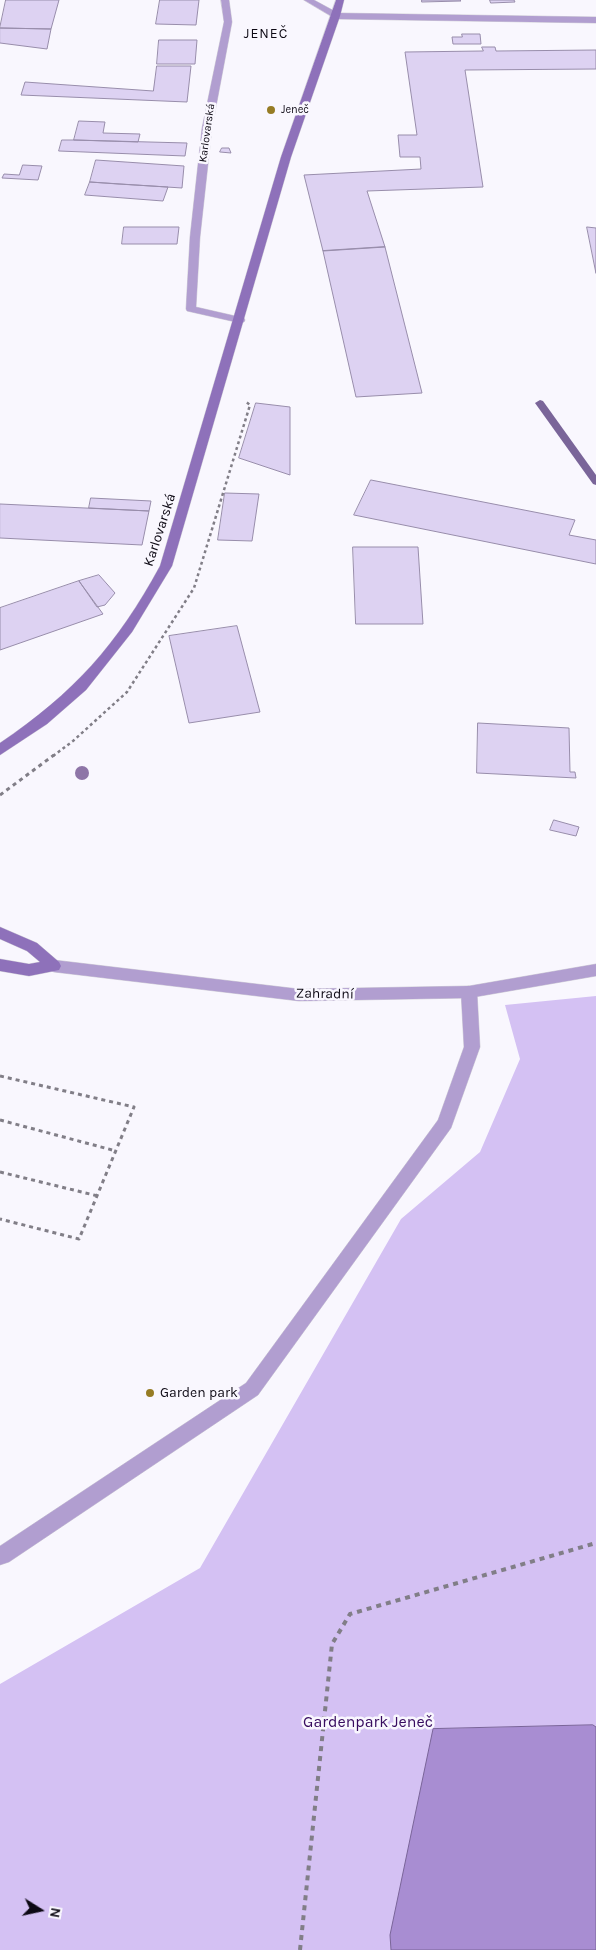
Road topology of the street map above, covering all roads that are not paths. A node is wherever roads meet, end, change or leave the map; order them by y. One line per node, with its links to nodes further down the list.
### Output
1 (225, 0): 6 (street, Karlovarská)
2 (308, 0): 4 (street)
3 (340, 0): 4 (main road, Karlovarská)
4 (336, 16): 5 (street); 6 (main road, Karlovarská)
5 (596, 20)
6 (240, 320): 7 (main road, Karlovarská)
7 (0, 750)
8 (0, 933): 10 (main road)
9 (0, 965): 10 (main road)
10 (54, 966): 12 (street, Zahradní)
11 (596, 970): 12 (street, Zahradní)
12 (469, 992): 13 (street)
13 (0, 1556)

